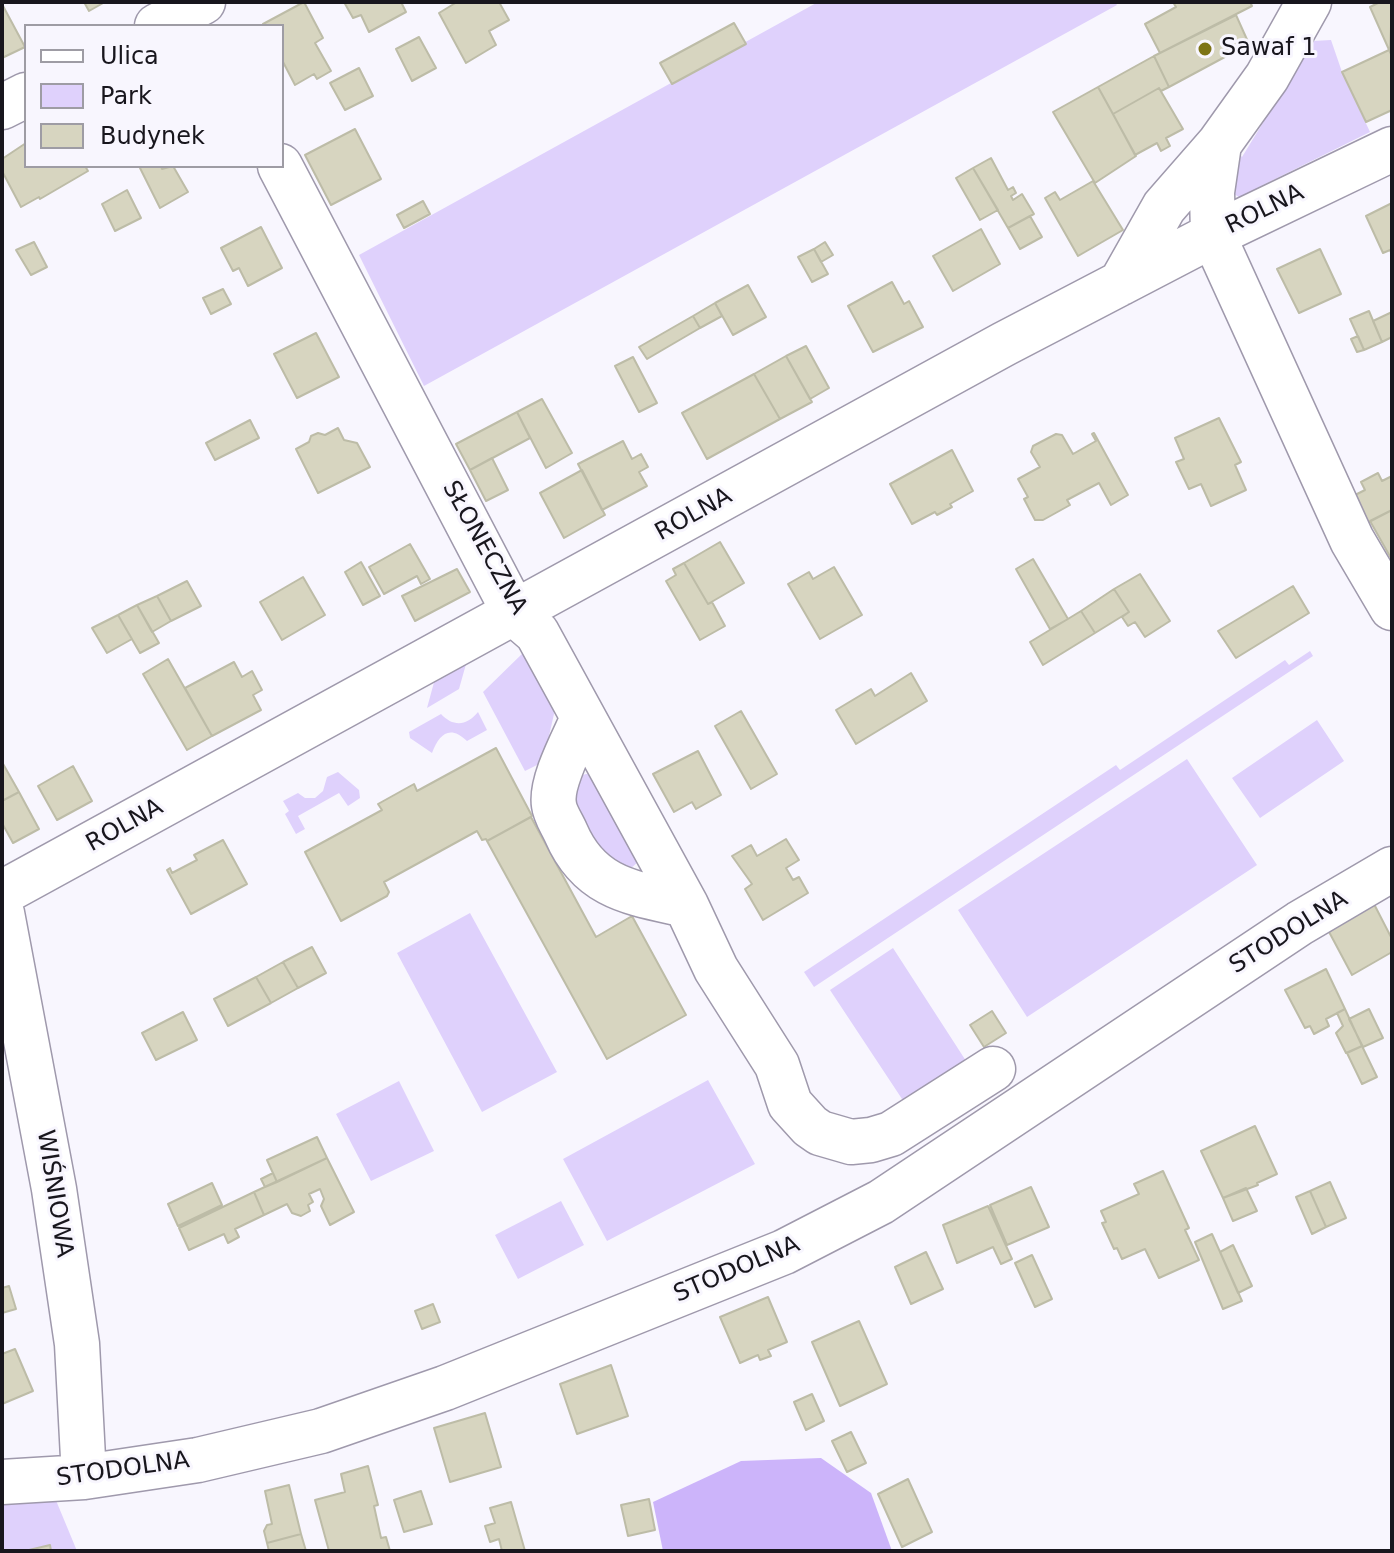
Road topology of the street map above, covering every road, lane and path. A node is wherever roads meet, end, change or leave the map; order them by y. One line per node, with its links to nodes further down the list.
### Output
1 (1316, 7): 6 (street)
2 (200, 9): 3 (street)
3 (162, 24)
4 (24, 96): 5 (street)
5 (2, 107)
6 (1219, 144): 9 (street); 10 (street)
7 (1392, 149): 9 (street, ROLNA)
8 (281, 168): 12 (street, SŁONECZNA)
9 (1213, 235): 10 (street, ROLNA); 11 (street)
10 (1121, 283): 12 (street, ROLNA)
11 (1392, 608)
12 (515, 614): 13 (street, SŁONECZNA); 15 (street, ROLNA)
13 (583, 718): 16 (street, SŁONECZNA); 16 (street)
14 (1392, 869): 19 (street, STODOLNA)
15 (2, 893)
16 (686, 905): 18 (street, SŁONECZNA)
17 (2, 913): 19 (street, WIŚNIOWA)
18 (993, 1069)
19 (84, 1477): 20 (street, STODOLNA)
20 (2, 1482)

